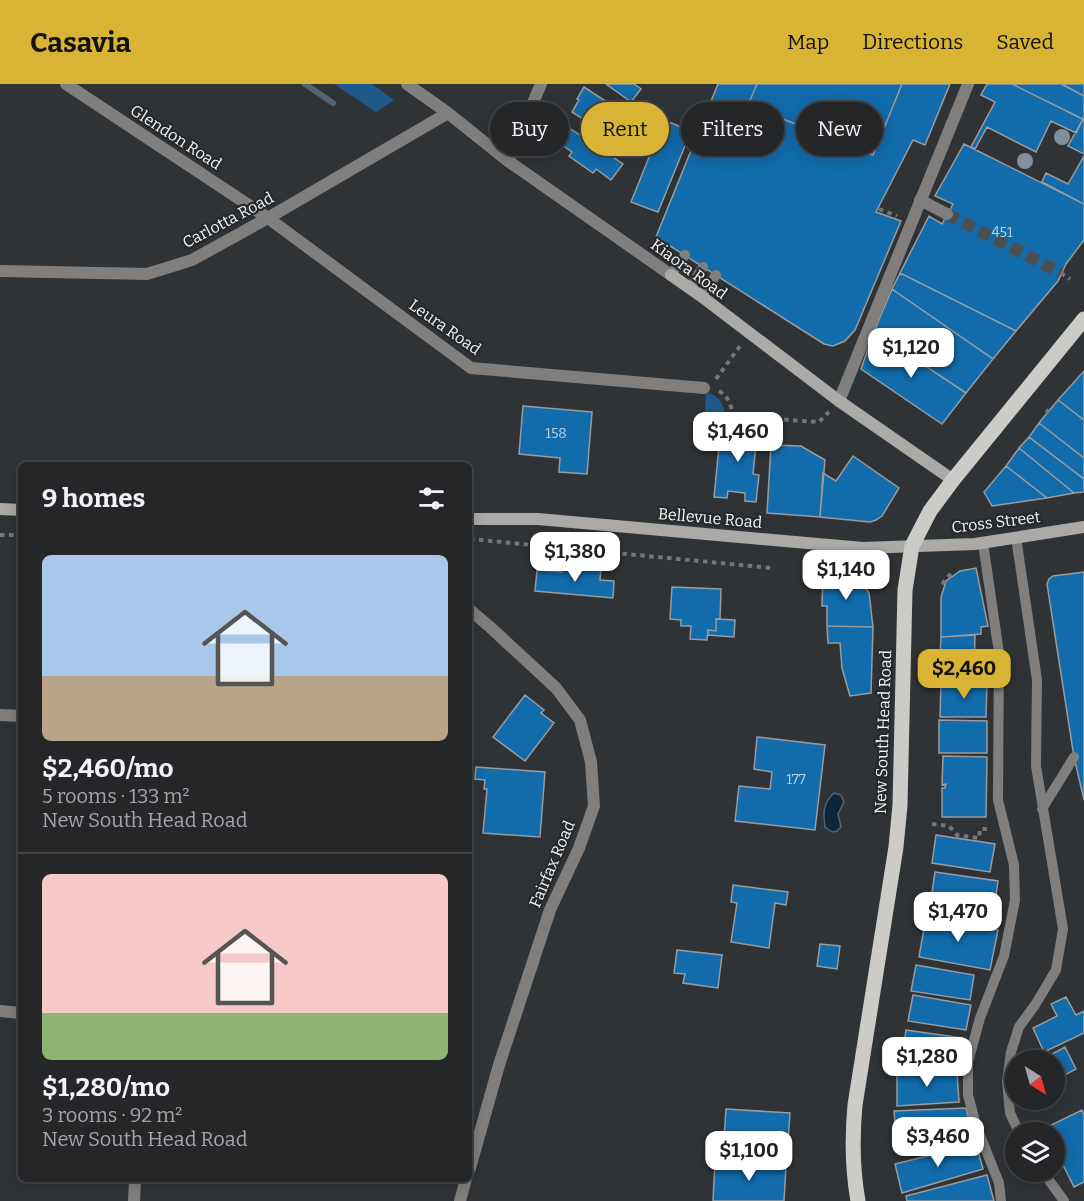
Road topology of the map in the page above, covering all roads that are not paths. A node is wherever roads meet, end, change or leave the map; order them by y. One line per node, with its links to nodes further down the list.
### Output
1 (66, 84): 9 (street, Glendon Road)
2 (407, 84): 5 (street, Kiaora Road)
3 (541, 84): 6 (street)
4 (968, 84): 7 (street)
5 (448, 113): 6 (street, Kiaora Road); 9 (street, Carlotta Road)
6 (508, 161): 13 (street, Kiaora Road)
7 (920, 200): 8 (street); 19 (street)
8 (947, 214)
9 (268, 218): 12 (street, Carlotta Road); 18 (street, Leura Road)
10 (685, 255): 13 (lane)
11 (703, 267): 15 (lane)
12 (0, 271)
13 (671, 275): 15 (street, Kiaora Road)
14 (716, 275): 16 (lane)
15 (690, 288): 16 (street, Kiaora Road)
16 (701, 296): 19 (street, Kiaora Road)
17 (1084, 319): 20 (main road, New South Head Road)
18 (704, 388)
19 (839, 401): 20 (street, Kiaora Road)
20 (952, 480): 27 (main road, New South Head Road)
21 (0, 509): 22 (street)
22 (18, 510)
23 (472, 519): 27 (street, Bellevue Road)
24 (1084, 527): 25 (street, Cross Street)
25 (1016, 537): 26 (street, Cross Street); 32 (lane)
26 (983, 543): 27 (street, Cross Street); 43 (lane)
27 (912, 546): 42 (main road, New South Head Road)
28 (472, 612): 36 (street, Fairfax Road)
29 (0, 716): 30 (street)
30 (18, 716)
31 (1074, 757): 32 (lane)
32 (1042, 809): 35 (lane)
33 (0, 1011): 34 (street)
34 (18, 1013)
35 (1014, 1122)
36 (472, 1161)
37 (135, 1182): 40 (street)
38 (465, 1182): 41 (street)
39 (1050, 1182): 44 (lane)
40 (134, 1201)
41 (460, 1201)
42 (858, 1201)
43 (1001, 1201)
44 (1064, 1201)

